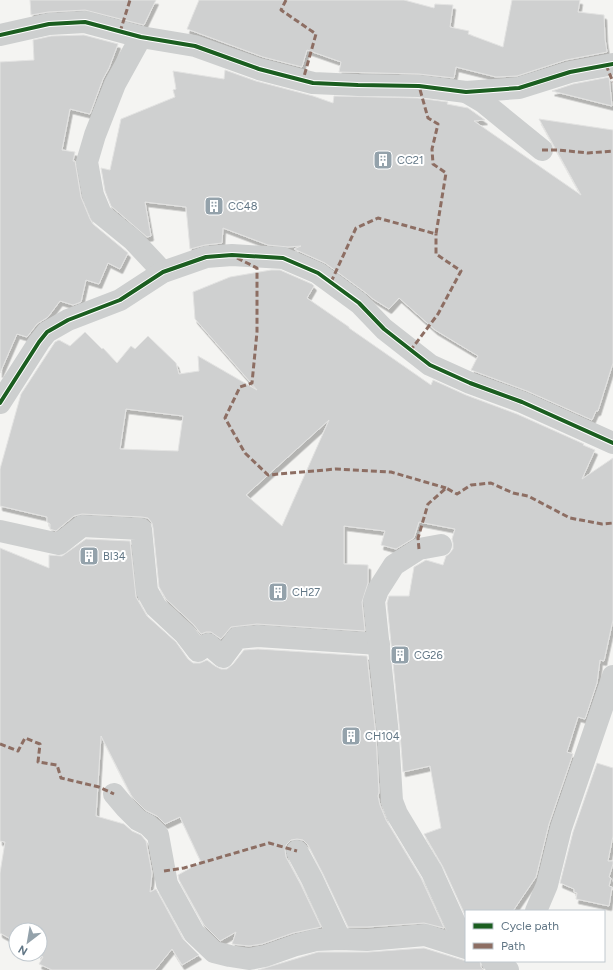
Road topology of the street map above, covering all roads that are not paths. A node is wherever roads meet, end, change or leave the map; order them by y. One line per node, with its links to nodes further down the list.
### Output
1 (0, 35): 2 (street)
2 (141, 37): 4 (street); 6 (street)
3 (613, 64): 4 (street)
4 (466, 92): 5 (street)
5 (542, 150)
6 (163, 272): 7 (street); 8 (street)
7 (0, 403)
8 (613, 443)
9 (0, 531): 11 (street)
10 (441, 545): 11 (street)
11 (379, 644): 17 (street)
12 (613, 676): 15 (street)
13 (114, 794): 16 (street)
14 (297, 851): 16 (street)
15 (536, 910)
16 (340, 939): 18 (street)
17 (465, 946)
18 (465, 948)
19 (494, 962): 20 (street)
20 (508, 970)

